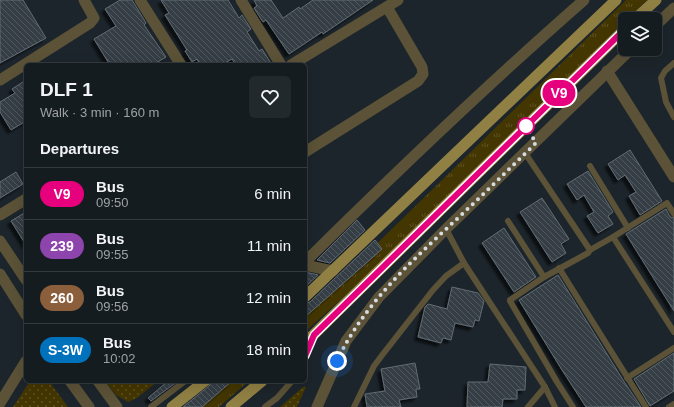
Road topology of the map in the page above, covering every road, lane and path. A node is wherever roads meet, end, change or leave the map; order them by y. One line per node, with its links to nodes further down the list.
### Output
1 (84, 0): 14 (street)
2 (140, 0): 15 (street)
3 (241, 0): 16 (street)
4 (398, 0): 8 (street)
5 (584, 0): 36 (street)
6 (616, 0): 40 (main road)
7 (656, 0): 10 (main road)
8 (387, 7): 17 (street); 23 (street)
9 (674, 8): 11 (street)
10 (643, 12)
11 (662, 19)
12 (618, 36): 47 (main road)
13 (623, 56): 20 (street)
14 (27, 63)
15 (180, 63)
16 (280, 63)
17 (294, 63)
18 (674, 63): 22 (lane)
19 (24, 65): 21 (street)
20 (607, 71): 24 (street); 26 (street)
21 (0, 80)
22 (674, 117)
23 (307, 151)
24 (525, 153): 32 (street); 35 (lane)
25 (590, 166): 31 (lane)
26 (674, 177)
27 (24, 200): 29 (street)
28 (674, 214): 31 (lane)
29 (0, 215)
30 (508, 221): 43 (lane)
31 (628, 228): 33 (lane)
32 (446, 229): 37 (lane); 68 (street)
33 (613, 237): 35 (lane); 46 (lane)
34 (0, 241): 42 (street)
35 (590, 250): 39 (lane)
36 (307, 261)
37 (464, 263): 59 (lane); 69 (lane)
38 (307, 264): 40 (street)
39 (559, 268): 43 (lane); 52 (lane)
40 (333, 271): 44 (main road)
41 (0, 274): 45 (street)
42 (24, 277)
43 (544, 277): 72 (lane)
44 (307, 295)
45 (24, 313)
46 (674, 332)
47 (314, 335): 48 (main road); 50 (lane)
48 (307, 341)
49 (674, 348): 52 (lane)
50 (307, 351)
51 (24, 364): 60 (street)
52 (627, 378): 73 (lane)
53 (71, 383): 62 (street)
54 (99, 383): 63 (street)
55 (182, 383): 64 (lane)
56 (203, 383): 65 (main road)
57 (260, 383): 66 (main road)
58 (290, 383): 67 (lane)
59 (545, 387): 70 (lane); 71 (lane)
60 (0, 403)
61 (674, 404): 74 (lane)
62 (89, 407)
63 (117, 407)
64 (151, 407)
65 (172, 407)
66 (231, 407)
67 (265, 407)
68 (317, 407)
69 (354, 407)
70 (528, 407)
71 (555, 407)
72 (573, 407)
73 (646, 407)
74 (669, 407)

